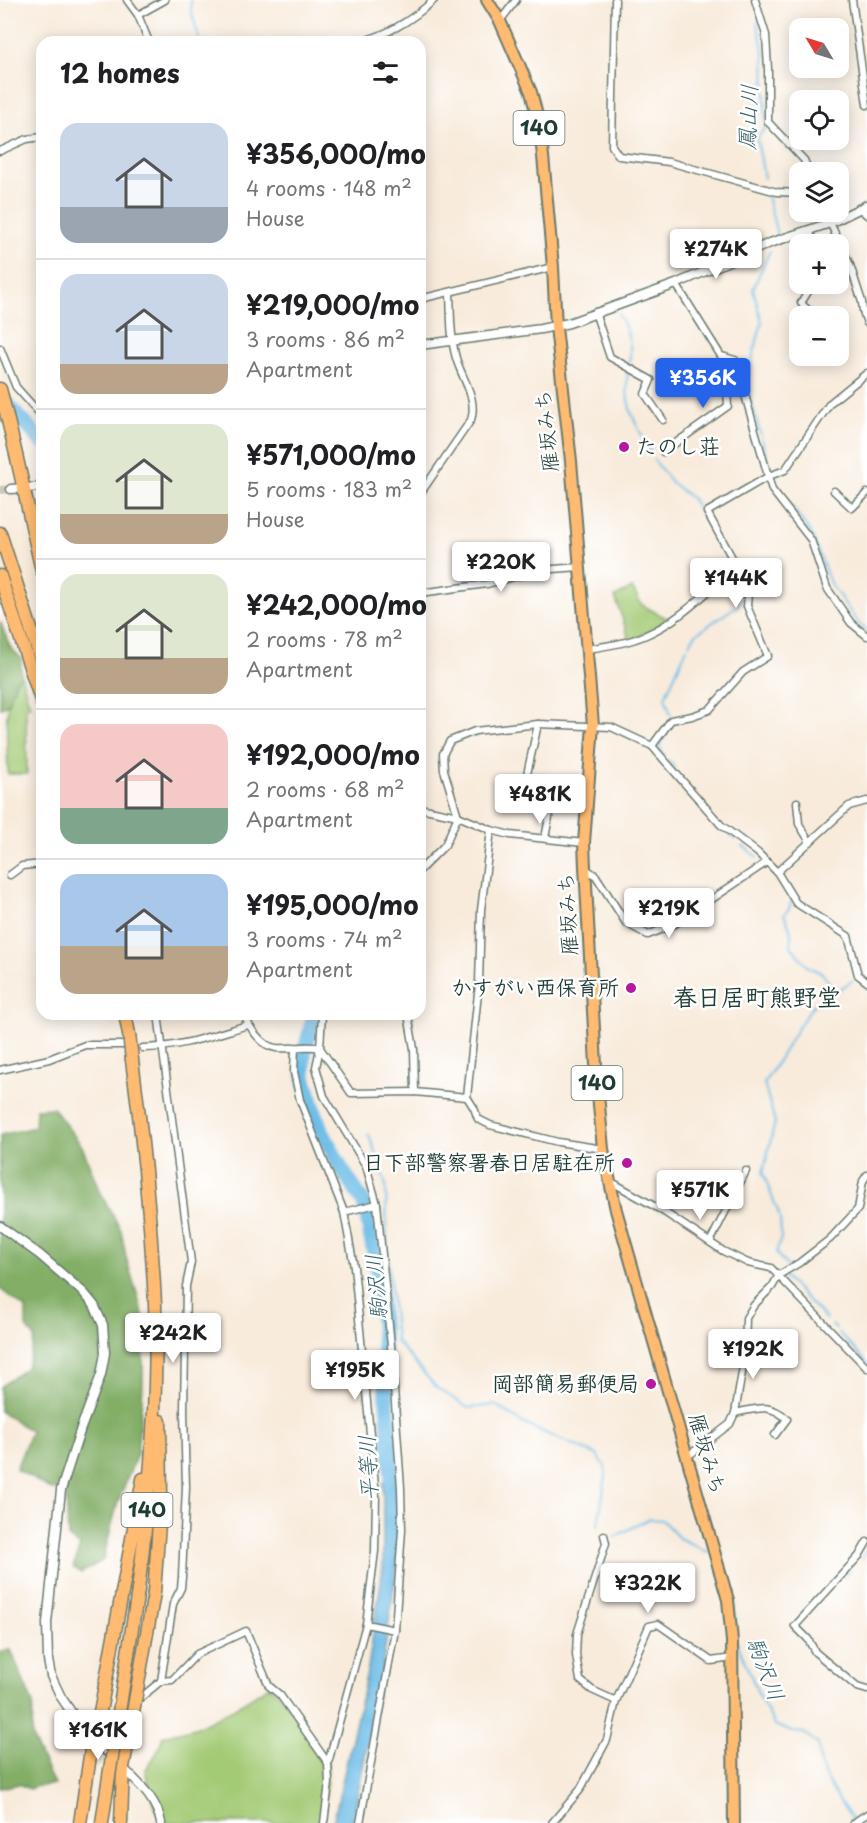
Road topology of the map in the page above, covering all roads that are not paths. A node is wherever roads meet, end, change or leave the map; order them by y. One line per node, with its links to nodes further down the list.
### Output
1 (127, 0): 9 (street)
2 (165, 0): 9 (street)
3 (434, 0): 12 (street)
4 (487, 0): 10 (highway, 雁坂みち / 140)
5 (516, 0): 10 (street)
6 (615, 0): 17 (street)
7 (755, 0): 16 (street)
8 (852, 0): 13 (street)
9 (138, 15): 11 (street)
10 (500, 21): 23 (highway, 雁坂みち / 140)
11 (147, 36)
12 (381, 36)
13 (867, 105)
14 (36, 138): 15 (street)
15 (0, 151)
16 (805, 162)
17 (789, 193)
18 (863, 207): 19 (street); 20 (street)
19 (867, 215)
20 (830, 223): 21 (street); 28 (street)
21 (809, 230): 22 (street); 24 (street)
22 (810, 234)
23 (553, 267): 25 (street); 29 (highway, 雁坂みち / 140)
24 (676, 284): 27 (street); 33 (street)
25 (450, 292): 26 (street); 30 (street)
26 (426, 298)
27 (595, 312): 29 (street); 37 (street)
28 (867, 323)
29 (556, 327): 30 (street); 47 (highway, 雁坂みち / 140)
30 (453, 340): 31 (street); 40 (street)
31 (426, 344)
32 (0, 348): 36 (street)
33 (725, 357): 38 (street); 39 (street)
34 (867, 374): 39 (street)
35 (0, 389): 42 (highway)
36 (36, 409)
37 (663, 420)
38 (663, 452)
39 (769, 476): 48 (street); 51 (street)
40 (426, 485)
41 (36, 487): 42 (street)
42 (17, 489): 46 (highway)
43 (834, 492): 44 (street)
44 (867, 494)
45 (0, 533): 52 (highway)
46 (36, 551)
47 (580, 567): 50 (street); 53 (highway, 雁坂みち / 140)
48 (737, 567): 53 (street); 57 (street)
49 (0, 576): 54 (highway)
50 (426, 592)
51 (867, 636)
52 (36, 644)
53 (587, 650): 56 (highway, 雁坂みち / 140)
54 (36, 685)
55 (538, 724): 56 (street); 61 (street); 63 (street)
56 (593, 725): 57 (street); 65 (highway, 雁坂みち / 140)
57 (652, 746): 66 (street)
58 (867, 801): 64 (street)
59 (797, 802): 64 (street)
60 (426, 809): 61 (street)
61 (459, 816): 62 (street); 67 (street)
62 (491, 830): 63 (street); 86 (street)
63 (545, 838): 65 (street)
64 (810, 842): 70 (street)
65 (585, 843): 69 (highway, 雁坂みち / 140)
66 (767, 862): 69 (street); 70 (street)
67 (426, 864)
68 (36, 865): 71 (street)
69 (585, 867): 87 (highway, 雁坂みち / 140)
70 (777, 872): 72 (street)
71 (10, 875)
72 (867, 982)
73 (125, 1020): 79 (highway, 140)
74 (159, 1020): 83 (street)
75 (246, 1020): 78 (street)
76 (321, 1020): 81 (street)
77 (409, 1020): 85 (street)
78 (248, 1024): 80 (street); 83 (street)
79 (126, 1040): 84 (street); 96 (highway, 140, bridge)
80 (295, 1047): 81 (street); 92 (street)
81 (317, 1047): 85 (street); 91 (street)
82 (143, 1048): 83 (street)
83 (164, 1048): 107 (street)
84 (0, 1070)
85 (414, 1092): 86 (street)
86 (466, 1097): 87 (street)
87 (603, 1149): 90 (highway, 雁坂みち / 140)
88 (746, 1171): 94 (street)
89 (867, 1175): 95 (street)
90 (609, 1181): 94 (street); 101 (highway, 雁坂みち / 140)
91 (377, 1204): 92 (street); 105 (street)
92 (344, 1212): 104 (street)
93 (0, 1226): 110 (street)
94 (710, 1242): 95 (street)
95 (779, 1275): 97 (street); 98 (street)
96 (155, 1306): 99 (highway, 140); 112 (highway, bridge)
97 (867, 1368)
98 (735, 1413): 100 (street); 101 (street)
99 (152, 1430): 110 (highway); 116 (highway, 140, bridge)
100 (775, 1435)
101 (688, 1456): 106 (highway, 雁坂みち / 140)
102 (604, 1534): 109 (street)
103 (867, 1542): 108 (street)
104 (366, 1624): 105 (street); 111 (street)
105 (395, 1630): 120 (street)
106 (733, 1658): 109 (street); 122 (highway, 雁坂みち / 140)
107 (161, 1681): 110 (street); 111 (street)
108 (867, 1690)
109 (616, 1701): 121 (street)
110 (93, 1736): 112 (street); 115 (highway)
111 (328, 1763): 119 (street)
112 (123, 1767): 117 (highway); 118 (street)
113 (867, 1814): 114 (street)
114 (856, 1821)
115 (80, 1823)
116 (102, 1823)
117 (121, 1823)
118 (161, 1823)
119 (324, 1823)
120 (360, 1823)
121 (552, 1823)
122 (735, 1823)

